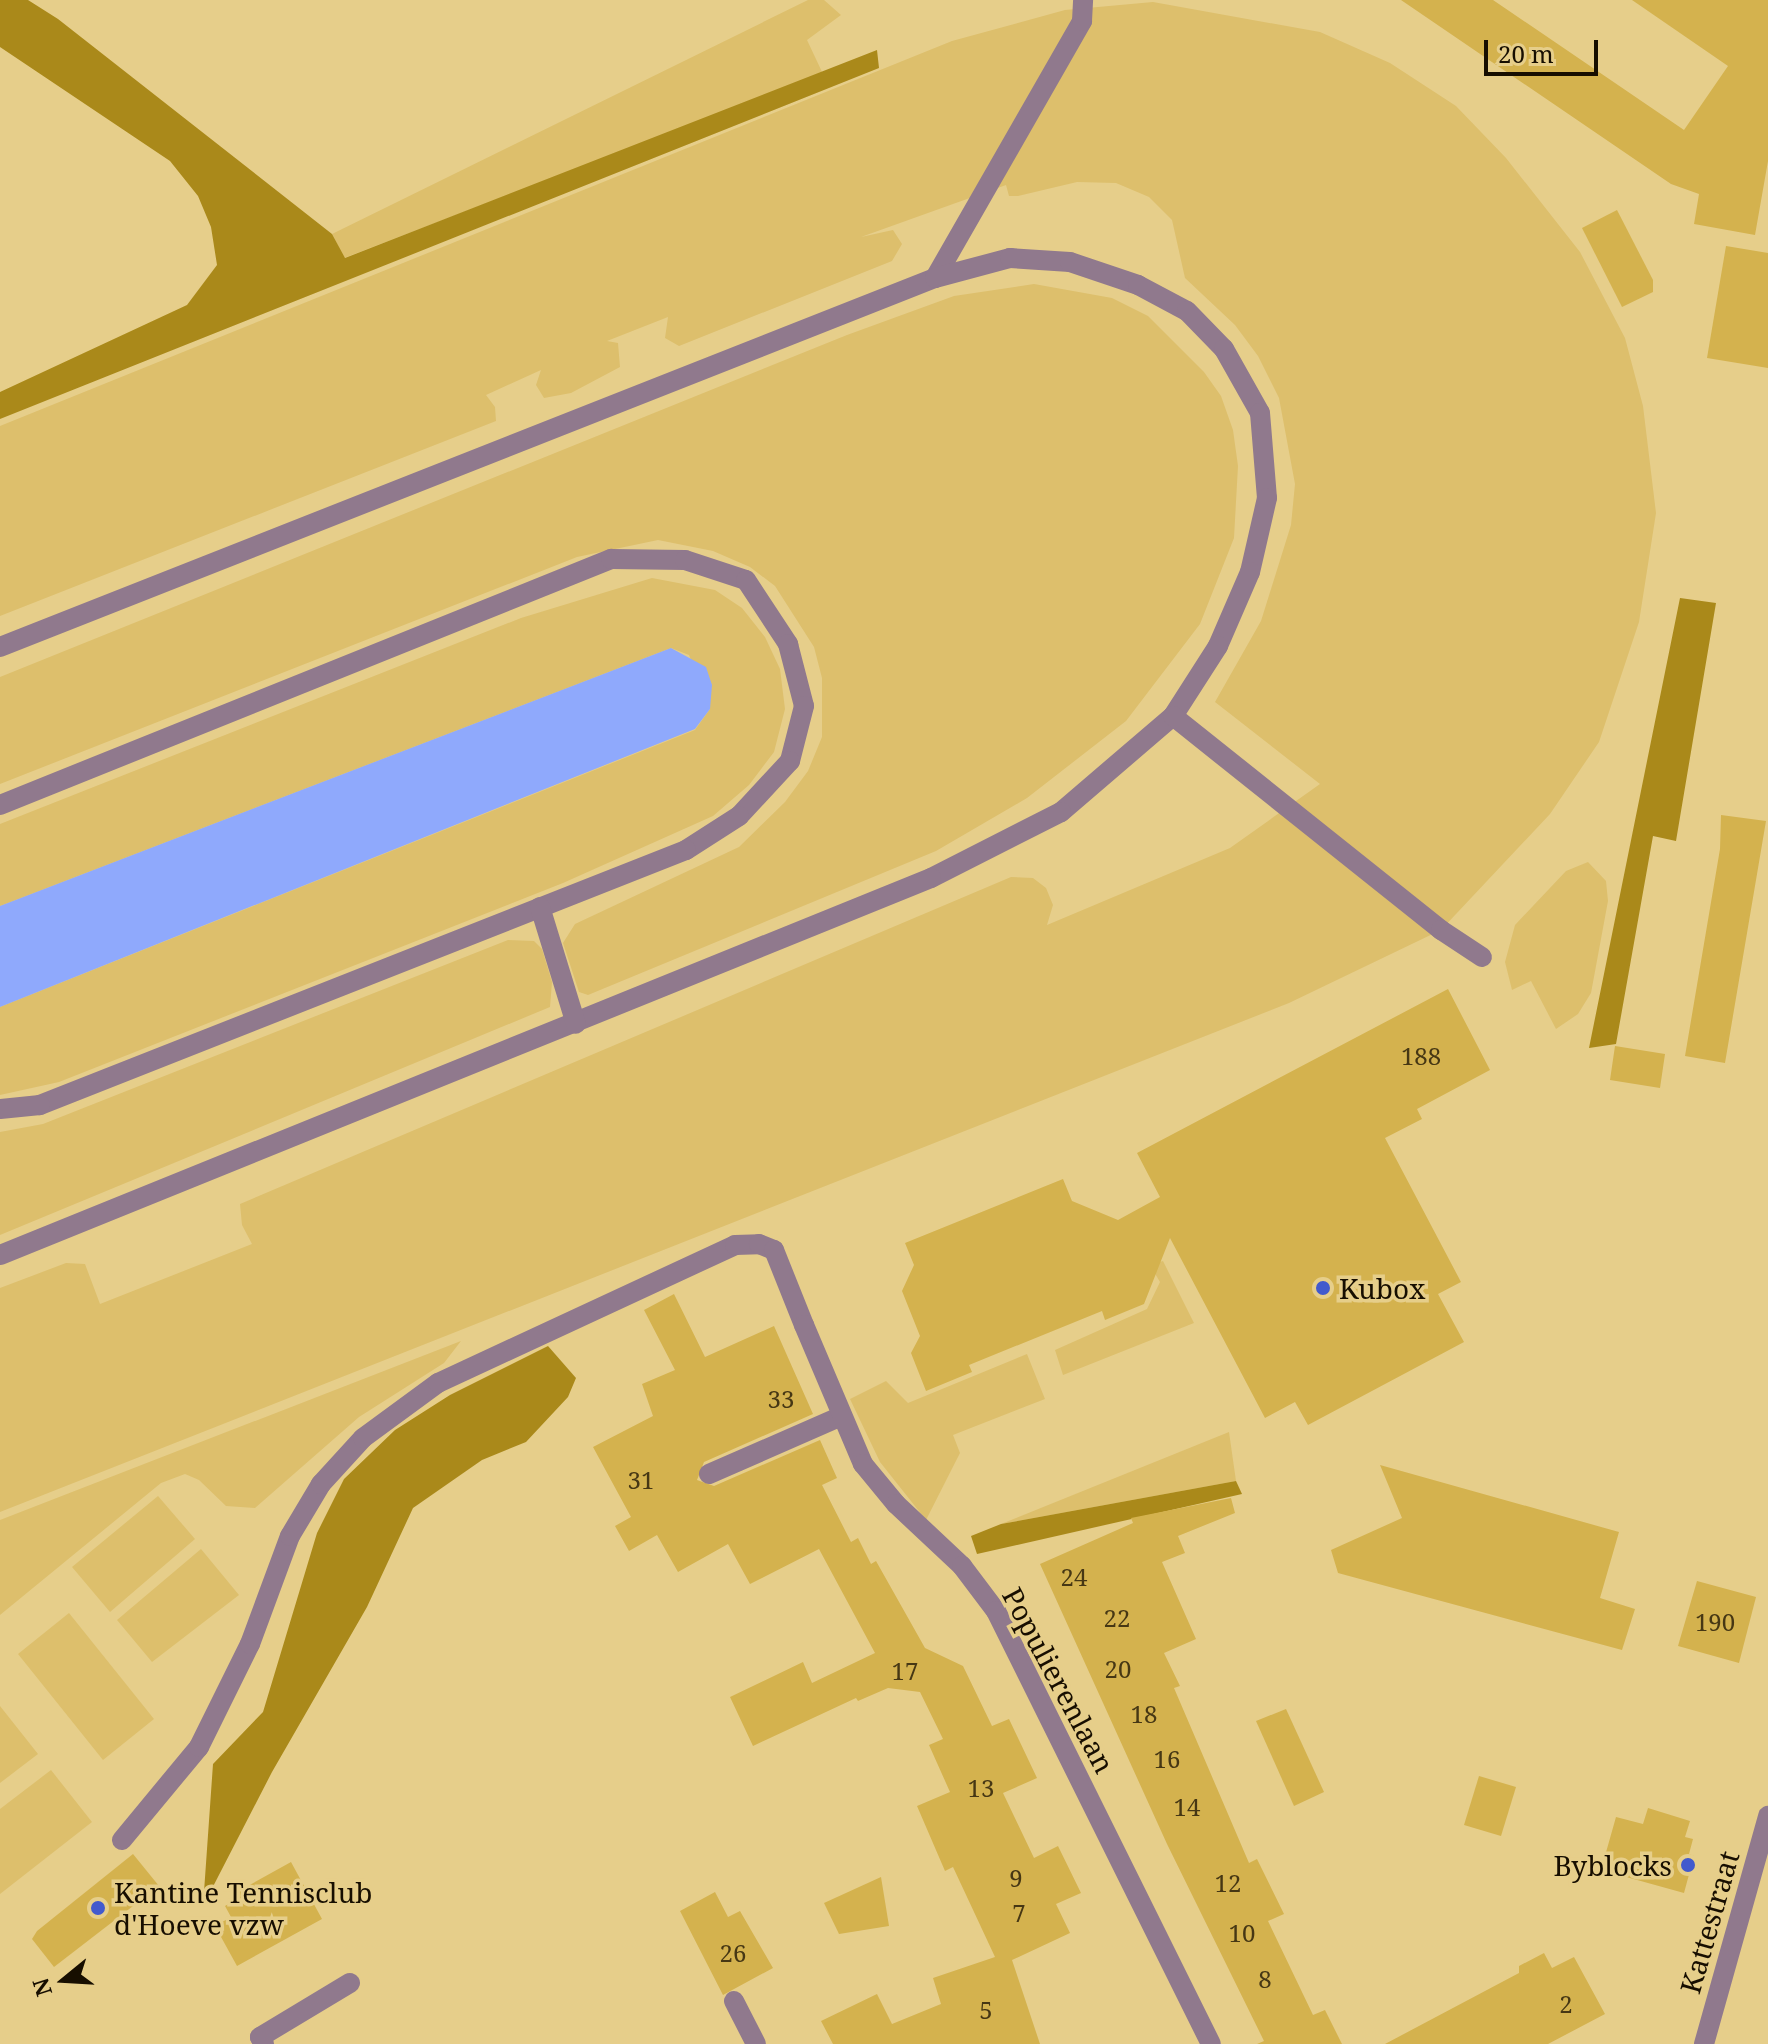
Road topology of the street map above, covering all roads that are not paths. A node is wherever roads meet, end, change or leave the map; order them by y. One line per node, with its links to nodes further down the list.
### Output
1 (1083, 0): 2 (street)
2 (935, 278): 3 (street); 4 (street)
3 (0, 647)
4 (1173, 716): 7 (street); 8 (street)
5 (0, 805): 6 (street)
6 (540, 907): 8 (street); 9 (street)
7 (1482, 957)
8 (576, 1024): 10 (street)
9 (0, 1109)
10 (0, 1255)
11 (842, 1416): 12 (street); 14 (street, Populierenlaan); 19 (street, Populierenlaan)
12 (709, 1474)
13 (1768, 1816): 20 (street, Kattestraat)
14 (122, 1840)
15 (350, 1983): 17 (street)
16 (734, 2001): 18 (street)
17 (264, 2044)
18 (756, 2044)
19 (1211, 2044)
20 (1704, 2044)

